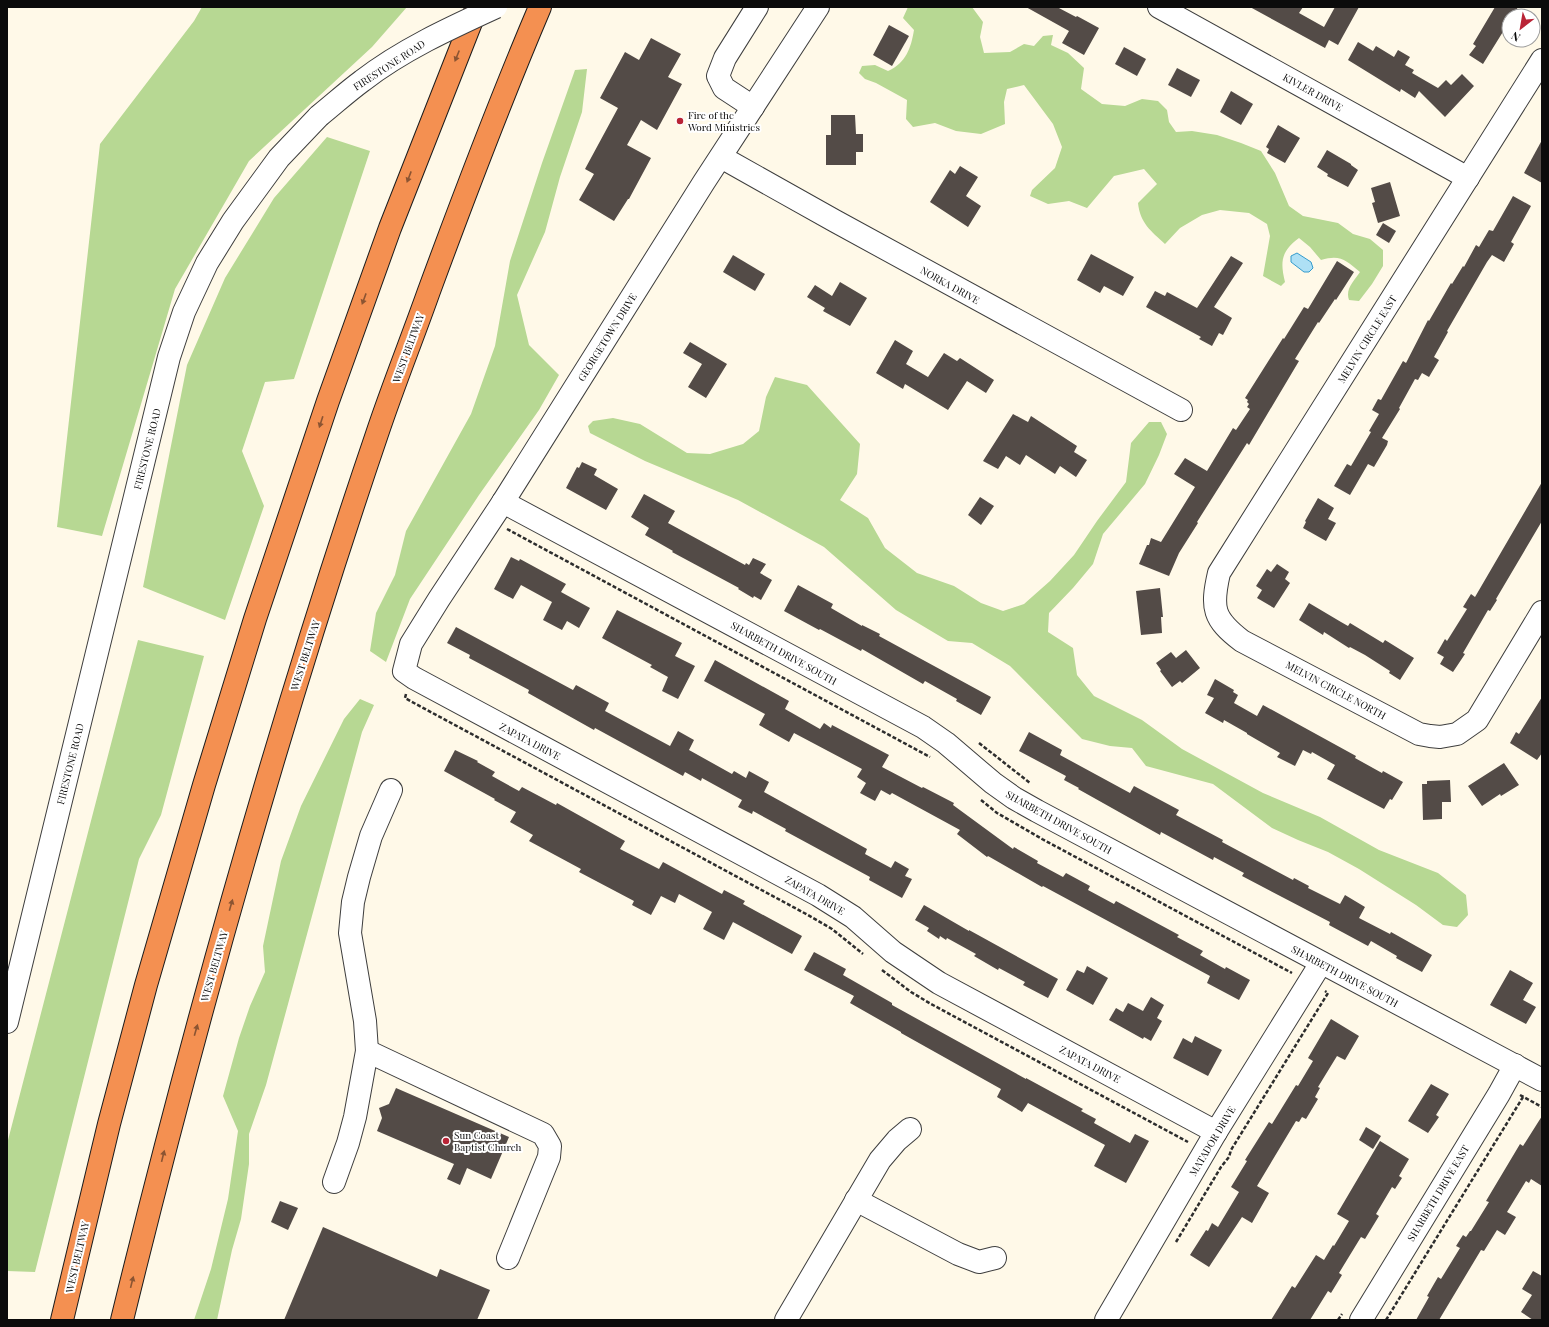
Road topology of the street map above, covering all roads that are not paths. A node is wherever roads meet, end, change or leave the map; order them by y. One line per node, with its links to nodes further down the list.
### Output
1 (477, 7): 28 (highway, WEST BELTWAY, one-way to 28)
2 (496, 7): 18 (street, FIRESTONE ROAD, bridge)
3 (540, 7): 29 (highway, WEST BELTWAY, one-way to 3)
4 (757, 7): 8 (street)
5 (818, 7): 8 (street, GEORGETOWN DRIVE)
6 (1159, 7): 10 (street, KIVLER DRIVE)
7 (1542, 60): 10 (street, MELVIN CIRCLE EAST)
8 (753, 107): 9 (street, GEORGETOWN DRIVE)
9 (721, 157): 11 (street, NORKA DRIVE); 12 (street, GEORGETOWN DRIVE)
10 (1468, 178): 14 (street, MELVIN CIRCLE EAST)
11 (1181, 410)
12 (503, 502): 15 (street, GEORGETOWN DRIVE); 17 (street, SHARBETH DRIVE SOUTH)
13 (1542, 612): 14 (street, MELVIN CIRCLE NORTH)
14 (1222, 623)
15 (409, 675): 23 (street, ZAPATA DRIVE)
16 (391, 790): 19 (street)
17 (1321, 963): 20 (street, SHARBETH DRIVE SOUTH); 23 (street, MATADOR DRIVE)
18 (7, 1022)
19 (367, 1051): 24 (street); 26 (street)
20 (1515, 1065): 21 (street, SHARBETH DRIVE SOUTH); 32 (street, SHARBETH DRIVE EAST)
21 (1542, 1080)
22 (910, 1129): 25 (street)
23 (1216, 1132): 31 (street, MATADOR DRIVE)
24 (334, 1182)
25 (856, 1200): 27 (street); 30 (street)
26 (508, 1258)
27 (995, 1258)
28 (62, 1320)
29 (122, 1320)
30 (786, 1320)
31 (1106, 1320)
32 (1361, 1320)

